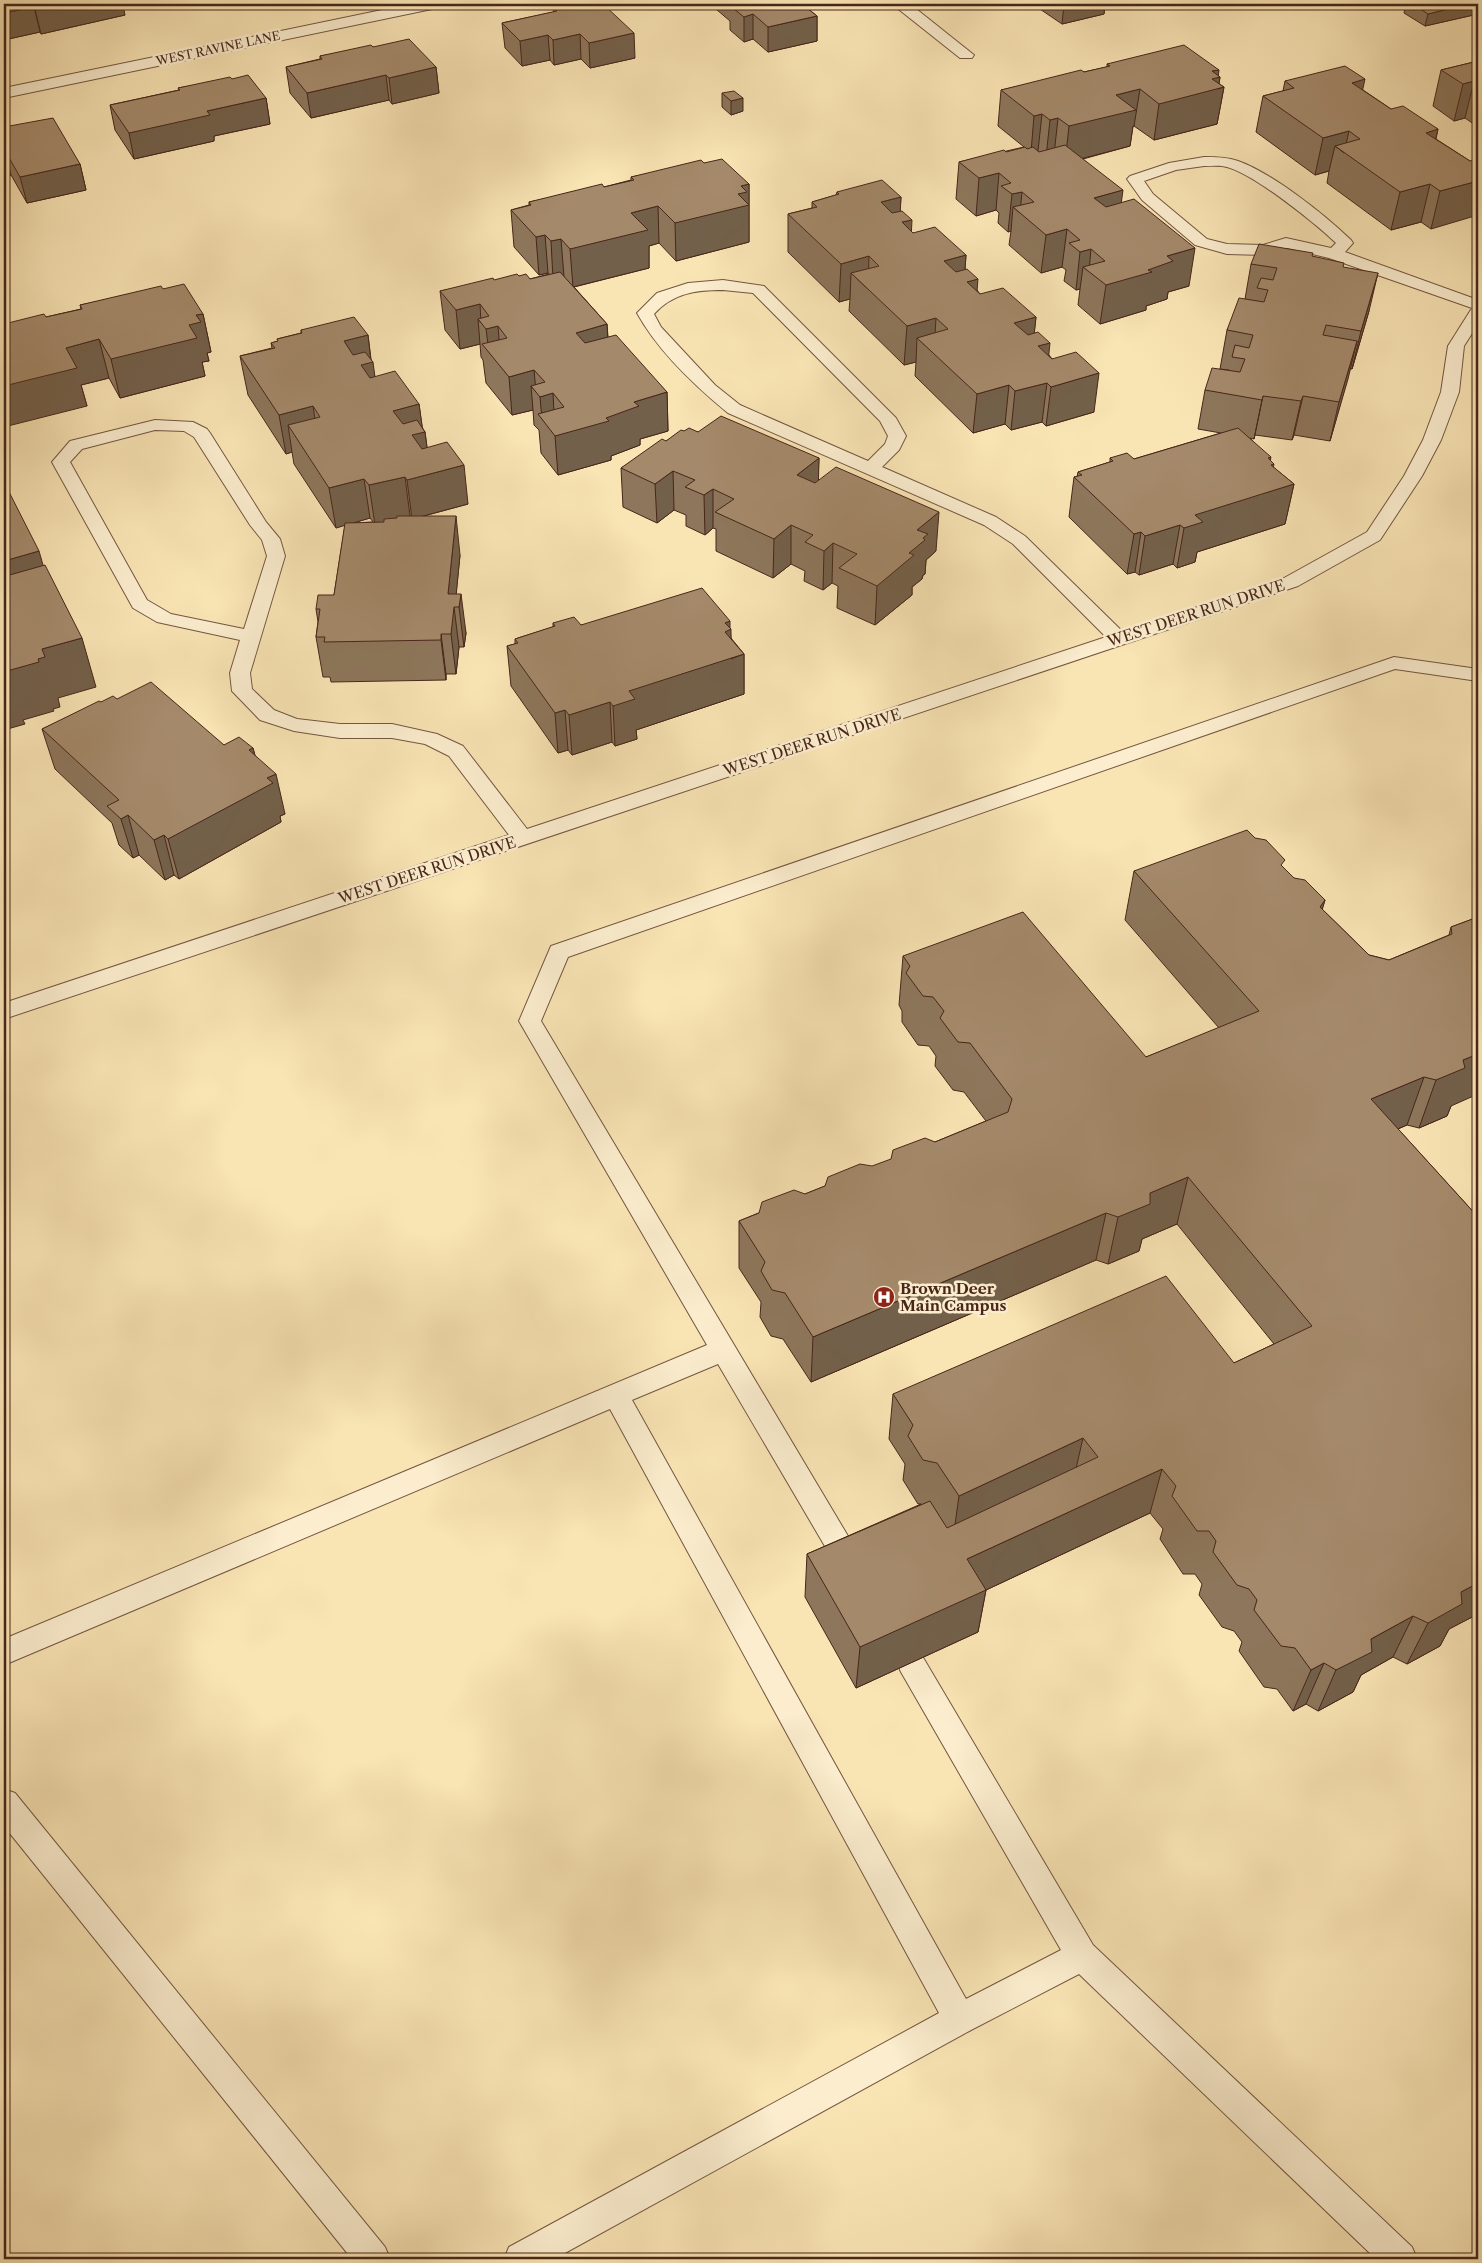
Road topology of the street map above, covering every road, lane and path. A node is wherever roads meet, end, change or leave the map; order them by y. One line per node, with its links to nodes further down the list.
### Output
1 (432, 4): 4 (street, WEST RAVINE LANE)
2 (900, 4): 3 (street)
3 (966, 55)
4 (4, 93)
5 (1334, 254): 5 (lane); 6 (lane)
6 (1478, 305)
7 (1478, 311): 10 (lane, WEST DEER RUN DRIVE)
8 (870, 469): 8 (lane); 10 (lane)
9 (250, 636): 9 (lane); 12 (lane)
10 (1119, 639): 12 (lane, WEST DEER RUN DRIVE)
11 (1478, 675): 14 (lane)
12 (523, 838): 13 (lane, WEST DEER RUN DRIVE)
13 (4, 1011)
14 (723, 1350): 15 (lane); 16 (lane)
15 (616, 1396): 17 (lane); 21 (lane)
16 (857, 1574)
17 (4, 1652)
18 (911, 1663): 20 (lane)
19 (4, 1803): 22 (lane)
20 (1082, 1956): 21 (lane); 24 (lane)
21 (960, 2019): 23 (lane)
22 (373, 2259)
23 (521, 2259)
24 (1400, 2259)

